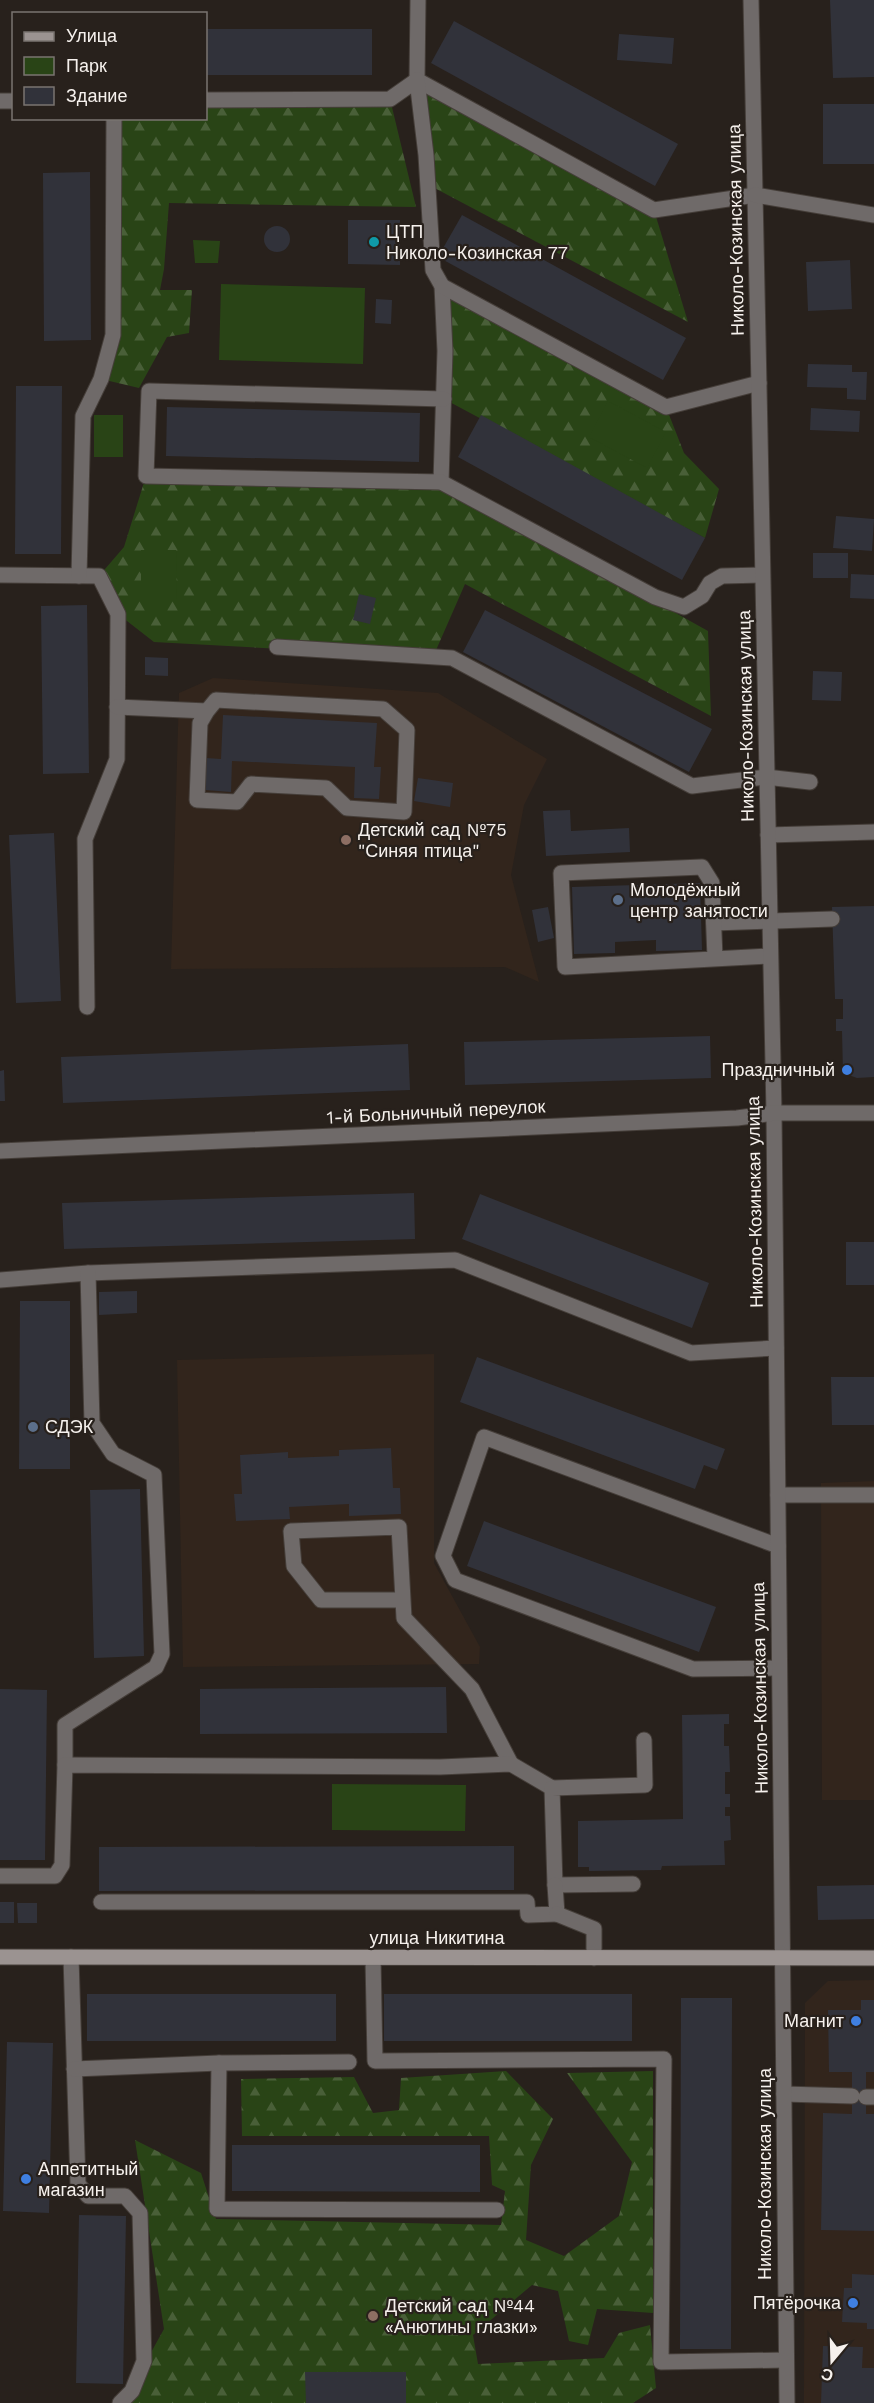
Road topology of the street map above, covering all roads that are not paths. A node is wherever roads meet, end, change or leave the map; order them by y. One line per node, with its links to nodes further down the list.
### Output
1 (418, 0): 3 (street)
2 (751, 0): 6 (street, Николо-Козинская улица)
3 (417, 80): 4 (street); 6 (street); 8 (street)
4 (207, 100)
5 (114, 120): 14 (street)
6 (755, 195): 7 (street); 9 (street, Николо-Козинская улица)
7 (874, 215)
8 (442, 286): 9 (street); 10 (street)
9 (759, 383): 13 (street, Николо-Козинская улица)
10 (444, 399): 11 (street); 11 (street)
11 (441, 482): 13 (street)
12 (0, 575): 14 (street)
13 (762, 575): 18 (street, Николо-Козинская улица)
14 (79, 576): 16 (street)
15 (277, 648): 18 (street)
16 (117, 707): 17 (street); 27 (street)
17 (207, 711): 17 (street)
18 (766, 777): 19 (street); 21 (street, Николо-Козинская улица)
19 (810, 782)
20 (874, 832): 21 (street)
21 (768, 835): 23 (street, Николо-Козинская улица)
22 (832, 919): 23 (street)
23 (769, 921): 24 (street); 25 (street, Николо-Козинская улица)
24 (714, 923): 26 (street); 26 (street)
25 (770, 956): 26 (street); 28 (street, Николо-Козинская улица)
26 (715, 958)
27 (87, 1007)
28 (774, 1113): 29 (street, 1-й Больничный переулок); 30 (street, 1-й Больничный переулок); 33 (street, Николо-Козинская улица)
29 (874, 1113)
30 (0, 1150)
31 (88, 1273): 32 (street); 33 (street); 41 (street)
32 (0, 1280)
33 (776, 1348): 34 (street, Николо-Козинская улица)
34 (778, 1495): 35 (street); 36 (street, Николо-Козинская улица)
35 (874, 1495)
36 (778, 1546): 38 (street, Николо-Козинская улица); 38 (street)
37 (403, 1600): 37 (street); 40 (street)
38 (779, 1668): 53 (street, Николо-Козинская улица)
39 (644, 1740): 42 (street)
40 (511, 1764): 41 (street); 42 (street)
41 (65, 1765): 43 (street)
42 (552, 1788): 45 (street)
43 (0, 1876)
44 (633, 1884): 45 (street)
45 (555, 1885): 47 (street)
46 (101, 1902): 47 (street)
47 (557, 1914): 51 (street)
48 (0, 1957): 49 (street, улица Никитина)
49 (71, 1957): 50 (street, улица Никитина); 56 (street)
50 (373, 1958): 51 (street, улица Никитина); 60 (street)
51 (594, 1958): 53 (street, улица Никитина)
52 (874, 1958): 53 (street, улица Никитина)
53 (782, 1959): 57 (street, Николо-Козинская улица)
54 (349, 2062): 55 (street)
55 (219, 2063): 56 (street); 59 (street)
56 (74, 2069): 61 (street)
57 (784, 2094): 58 (street); 60 (street, Николо-Козинская улица)
58 (864, 2097)
59 (497, 2210)
60 (786, 2360): 62 (street, Николо-Козинская улица)
61 (120, 2403)
62 (787, 2403)

